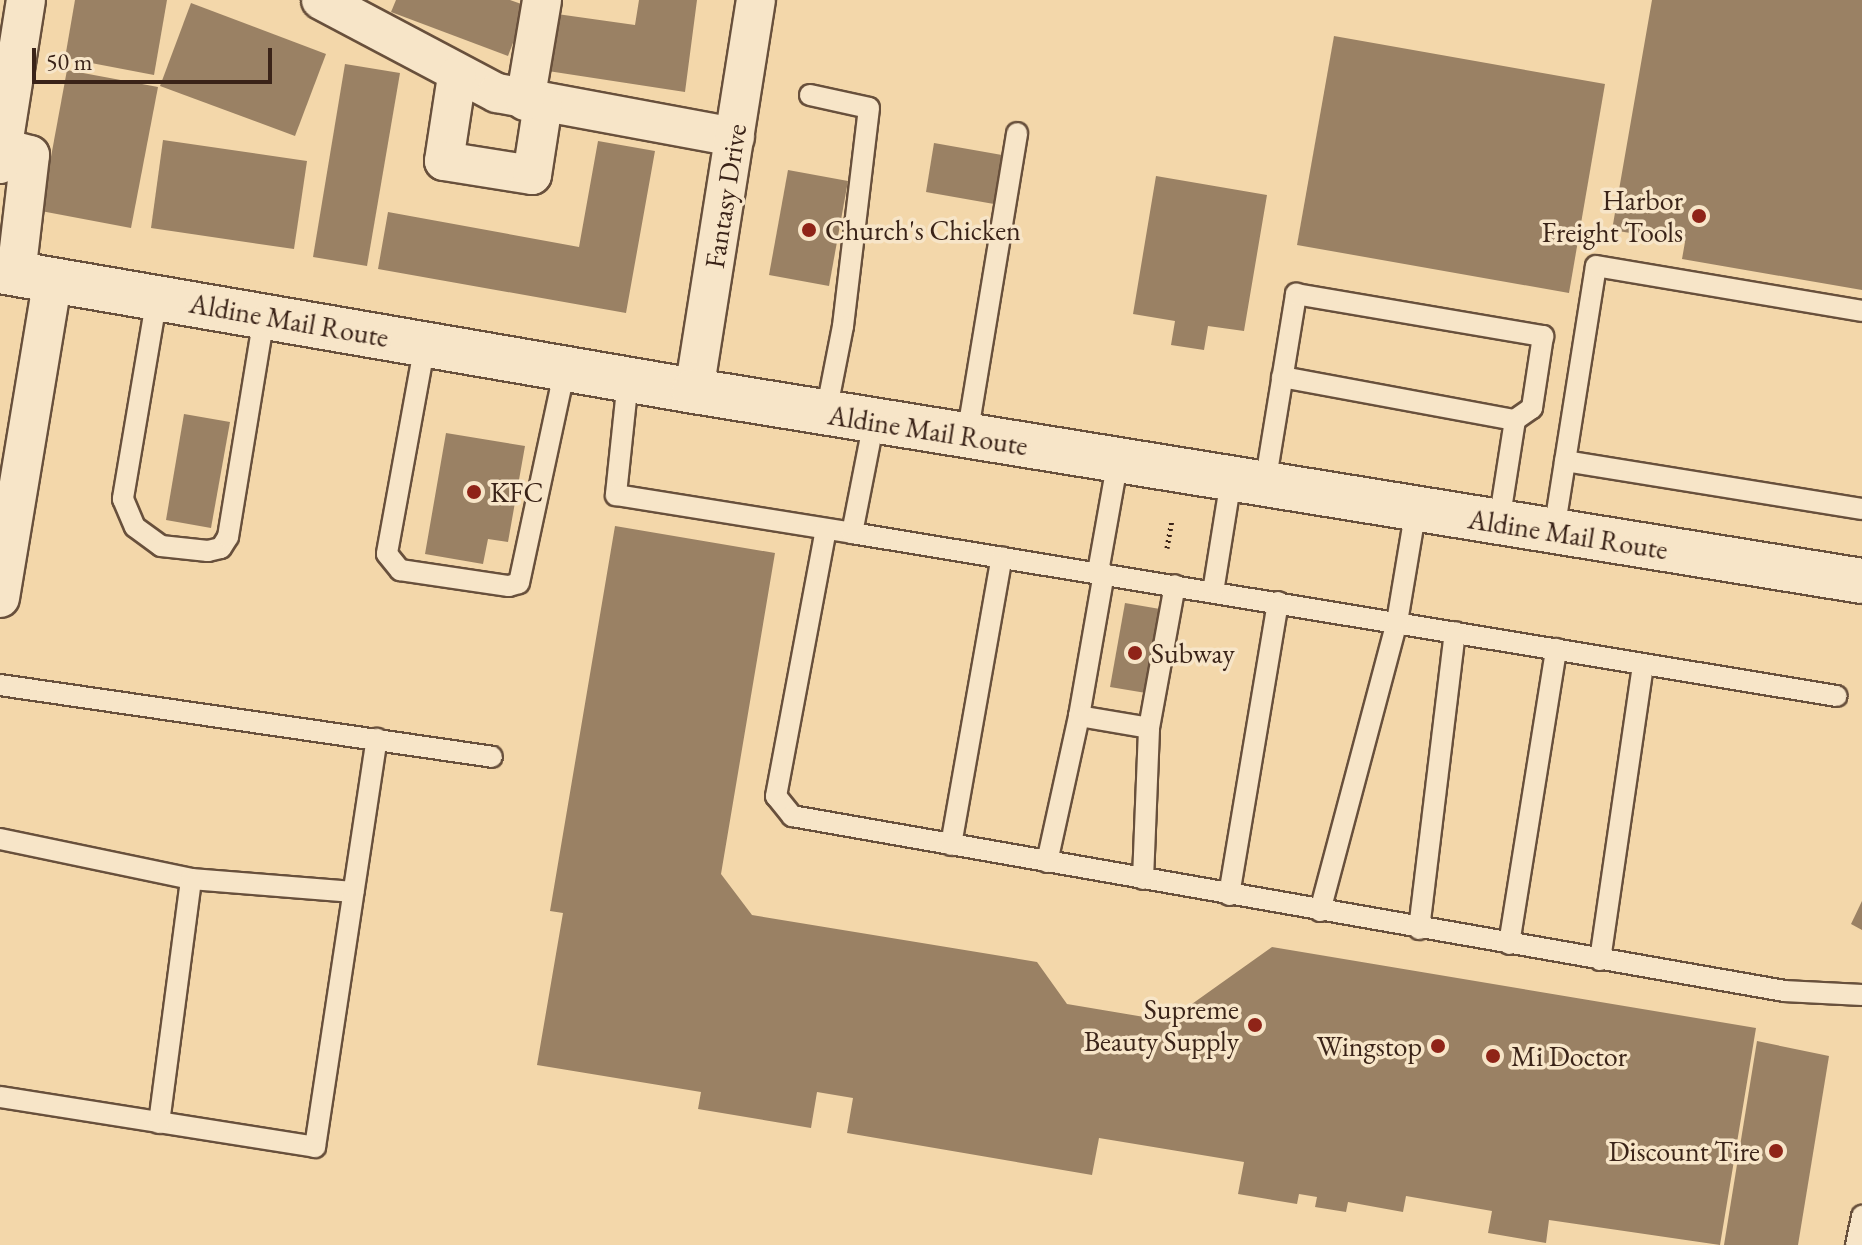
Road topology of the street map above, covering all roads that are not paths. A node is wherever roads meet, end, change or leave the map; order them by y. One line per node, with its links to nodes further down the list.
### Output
1 (26, 0): 10 (street)
2 (321, 0): 5 (street)
3 (542, 0): 7 (street)
4 (756, 0): 9 (street, Fantasy Drive)
5 (457, 76): 7 (street); 7 (street)
6 (810, 95): 20 (lane)
7 (534, 102): 9 (street)
8 (1017, 133): 23 (lane)
9 (735, 137): 19 (street, Fantasy Drive)
10 (1, 153): 11 (street)
11 (14, 274): 12 (main road, Aldine Mail Route); 38 (street)
12 (157, 297): 14 (main road, Aldine Mail Route); 14 (lane)
13 (1862, 311): 25 (lane)
14 (264, 316): 15 (main road, Aldine Mail Route)
15 (425, 344): 16 (main road, Aldine Mail Route); 16 (lane)
16 (565, 369): 18 (main road, Aldine Mail Route)
17 (1282, 377): 21 (lane); 21 (lane); 26 (lane)
18 (628, 380): 19 (main road, Aldine Mail Route); 30 (lane)
19 (694, 391): 20 (main road, Aldine Mail Route)
20 (826, 413): 22 (main road, Aldine Mail Route)
21 (1515, 420): 29 (lane)
22 (874, 421): 23 (main road, Aldine Mail Route); 32 (lane)
23 (967, 436): 24 (main road, Aldine Mail Route)
24 (1118, 460): 26 (main road, Aldine Mail Route); 34 (lane)
25 (1565, 461): 28 (lane); 31 (lane)
26 (1248, 482): 27 (main road, Aldine Mail Route); 37 (lane)
27 (1416, 509): 29 (main road, Aldine Mail Route); 40 (lane)
28 (1862, 509)
29 (1499, 522): 31 (main road, Aldine Mail Route)
30 (826, 529): 32 (lane); 51 (lane)
31 (1554, 531): 35 (main road, Aldine Mail Route)
32 (852, 533): 33 (lane)
33 (1002, 557): 34 (lane); 51 (lane)
34 (1101, 573): 36 (lane); 46 (lane)
35 (1861, 580)
36 (1175, 585): 37 (lane); 47 (lane)
37 (1213, 592): 39 (lane)
38 (0, 598)
39 (1278, 602): 40 (lane); 56 (lane)
40 (1397, 622): 41 (lane); 57 (lane)
41 (1455, 632): 42 (lane); 58 (lane)
42 (1556, 649): 43 (lane); 59 (lane)
43 (1643, 664): 45 (lane); 60 (lane)
44 (0, 685): 48 (lane)
45 (1837, 696)
46 (1079, 716): 47 (lane); 52 (lane)
47 (1149, 728): 54 (lane)
48 (377, 739): 49 (lane); 55 (lane)
49 (492, 757)
50 (0, 839): 53 (lane)
51 (951, 845): 52 (lane)
52 (1047, 862): 54 (lane)
53 (191, 879): 55 (lane); 63 (lane)
54 (1143, 879): 56 (lane)
55 (353, 892): 63 (lane)
56 (1229, 895): 57 (lane)
57 (1320, 911): 58 (lane)
58 (1419, 929): 59 (lane)
59 (1509, 944): 60 (lane)
60 (1600, 960): 61 (lane)
61 (1862, 995)
62 (0, 1097): 63 (lane)
63 (159, 1123)
64 (1862, 1216): 65 (lane)
65 (1856, 1245)

